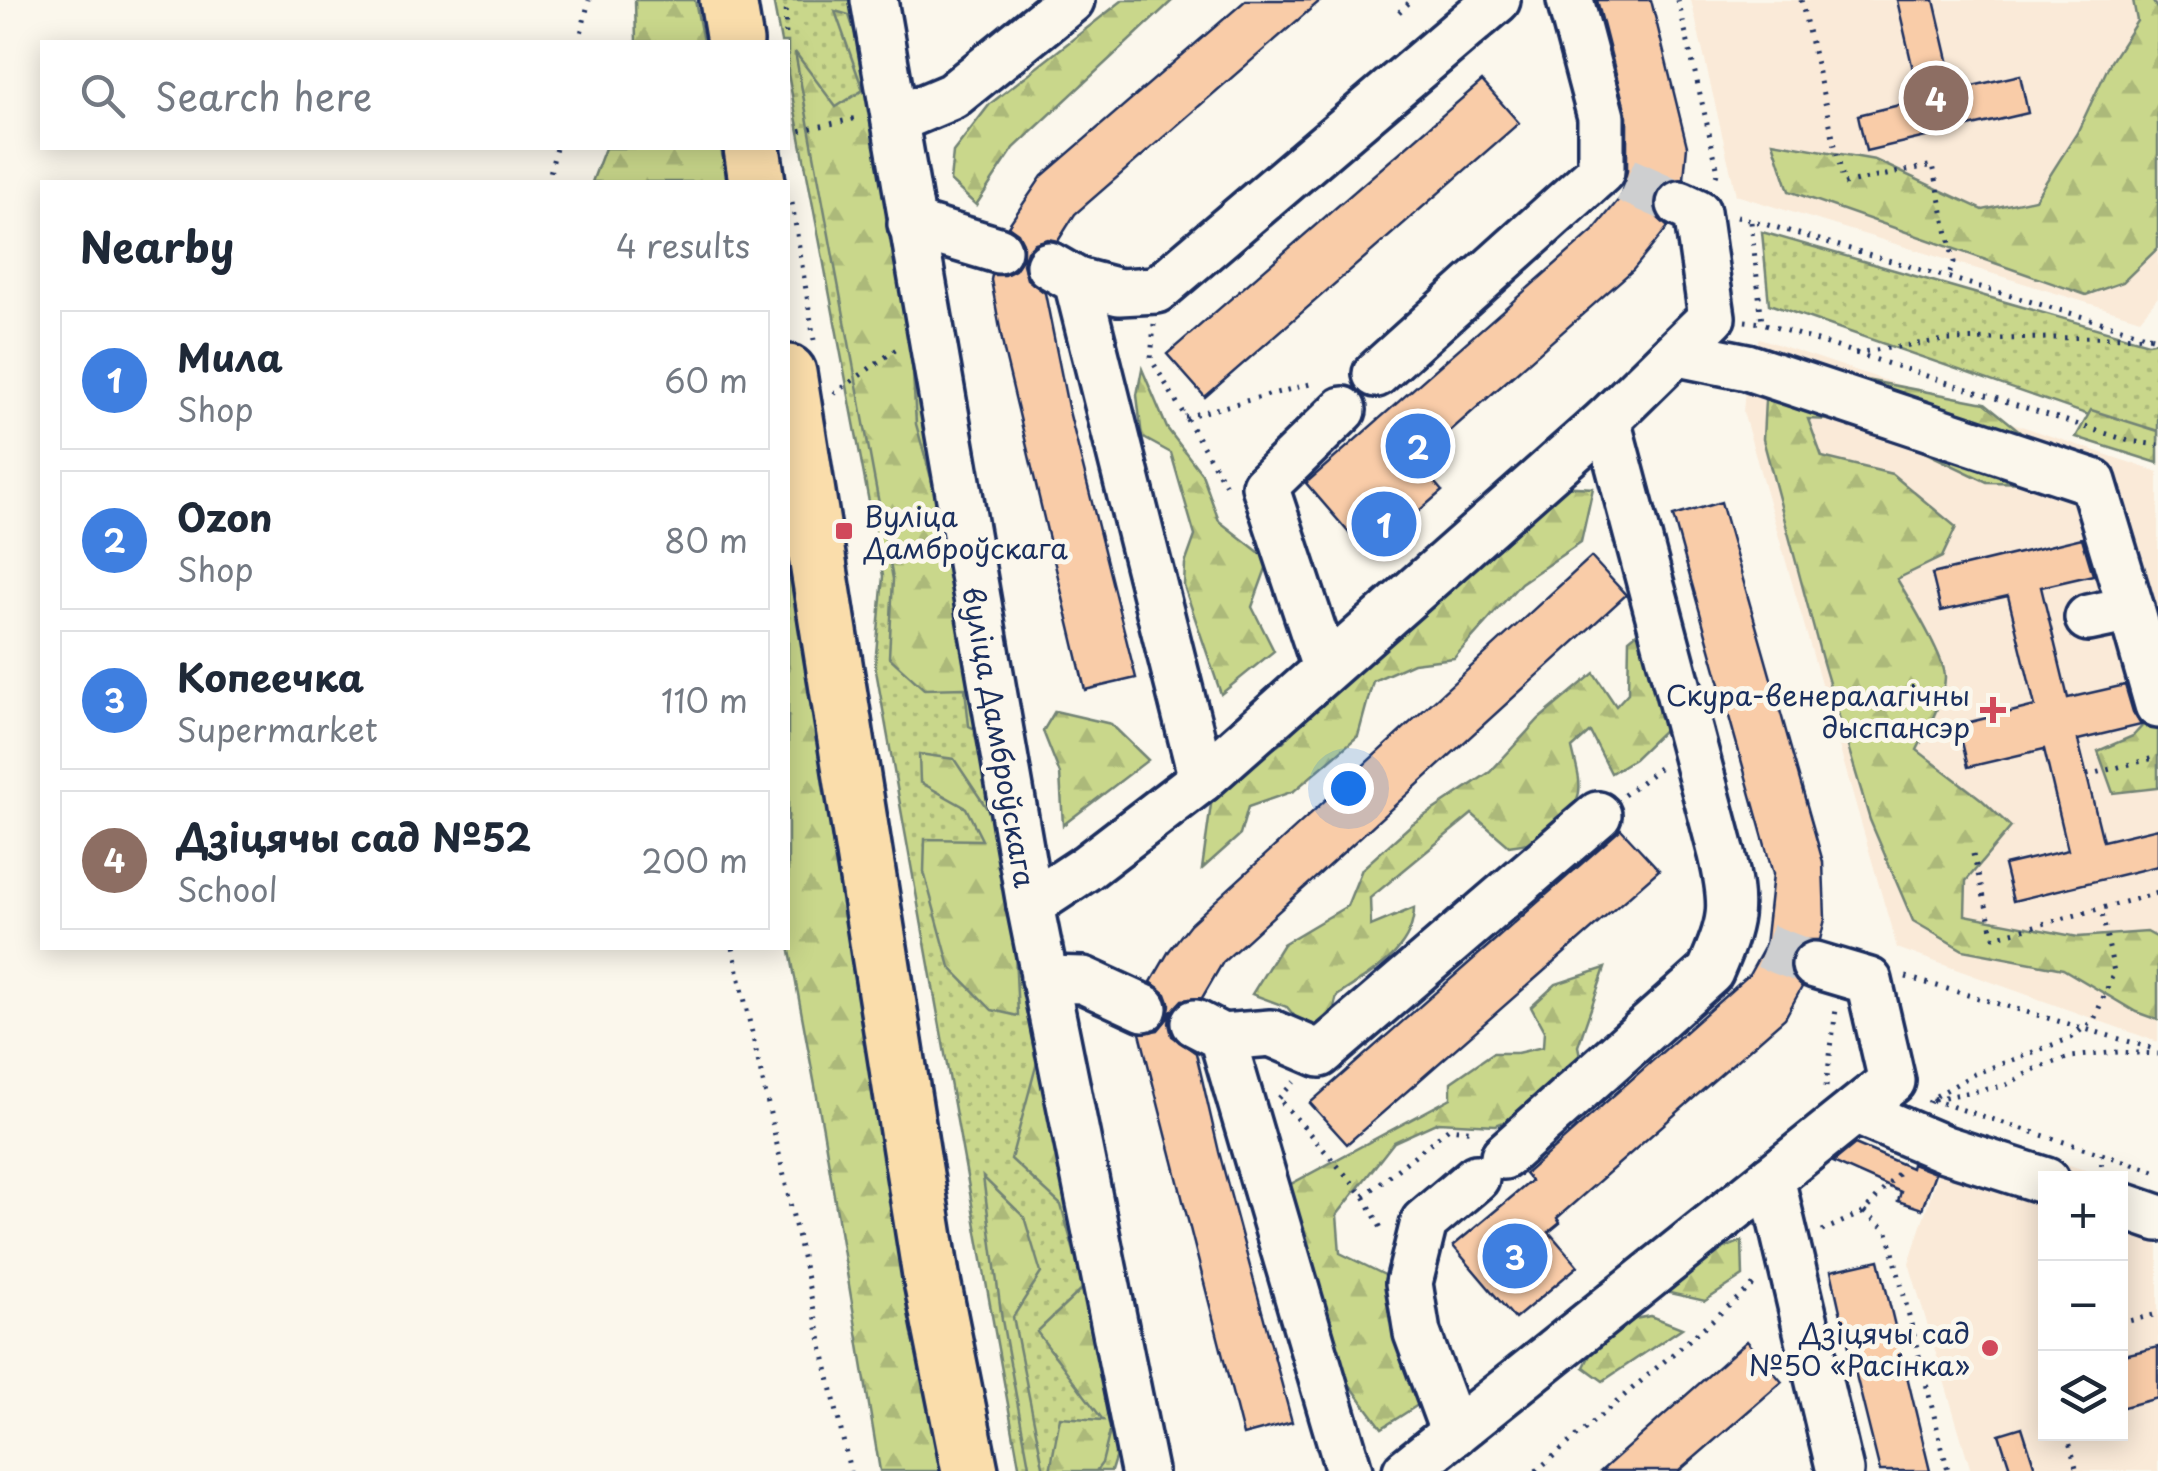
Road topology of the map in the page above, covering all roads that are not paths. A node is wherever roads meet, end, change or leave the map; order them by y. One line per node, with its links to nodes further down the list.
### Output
1 (728, 0): 6 (main road)
2 (874, 0): 7 (street, вуліца Дамброўскага)
3 (1496, 0): 20 (street)
4 (1570, 0): 14 (street)
5 (1064, 3): 7 (street)
6 (735, 40)
7 (882, 118): 11 (street, вуліца Дамброўскага)
8 (752, 150): 9 (main road)
9 (758, 180)
10 (1692, 207): 13 (street)
11 (911, 224): 12 (street); 22 (street, вуліца Дамброўскага)
12 (998, 250)
13 (1678, 353): 17 (street); 19 (street)
14 (1376, 374)
15 (806, 387): 32 (main road)
16 (1343, 410): 18 (street)
17 (1606, 420): 18 (street); 31 (street)
18 (1324, 667): 20 (street)
19 (2158, 706)
20 (1202, 779): 22 (street)
21 (1598, 815): 34 (street)
22 (1030, 904): 24 (street, вуліца Дамброўскага)
23 (1841, 973): 26 (street)
24 (1044, 979): 25 (street); 33 (street, вуліца Дамброўскага)
25 (1144, 1008)
26 (1840, 1105): 27 (street); 28 (street)
27 (2038, 1177)
28 (1771, 1178): 31 (street); 36 (street)
29 (2128, 1208): 30 (street)
30 (2158, 1218)
31 (1454, 1432): 35 (street)
32 (970, 1471)
33 (1144, 1471)
34 (1349, 1471)
35 (1406, 1471)
36 (1840, 1471)

